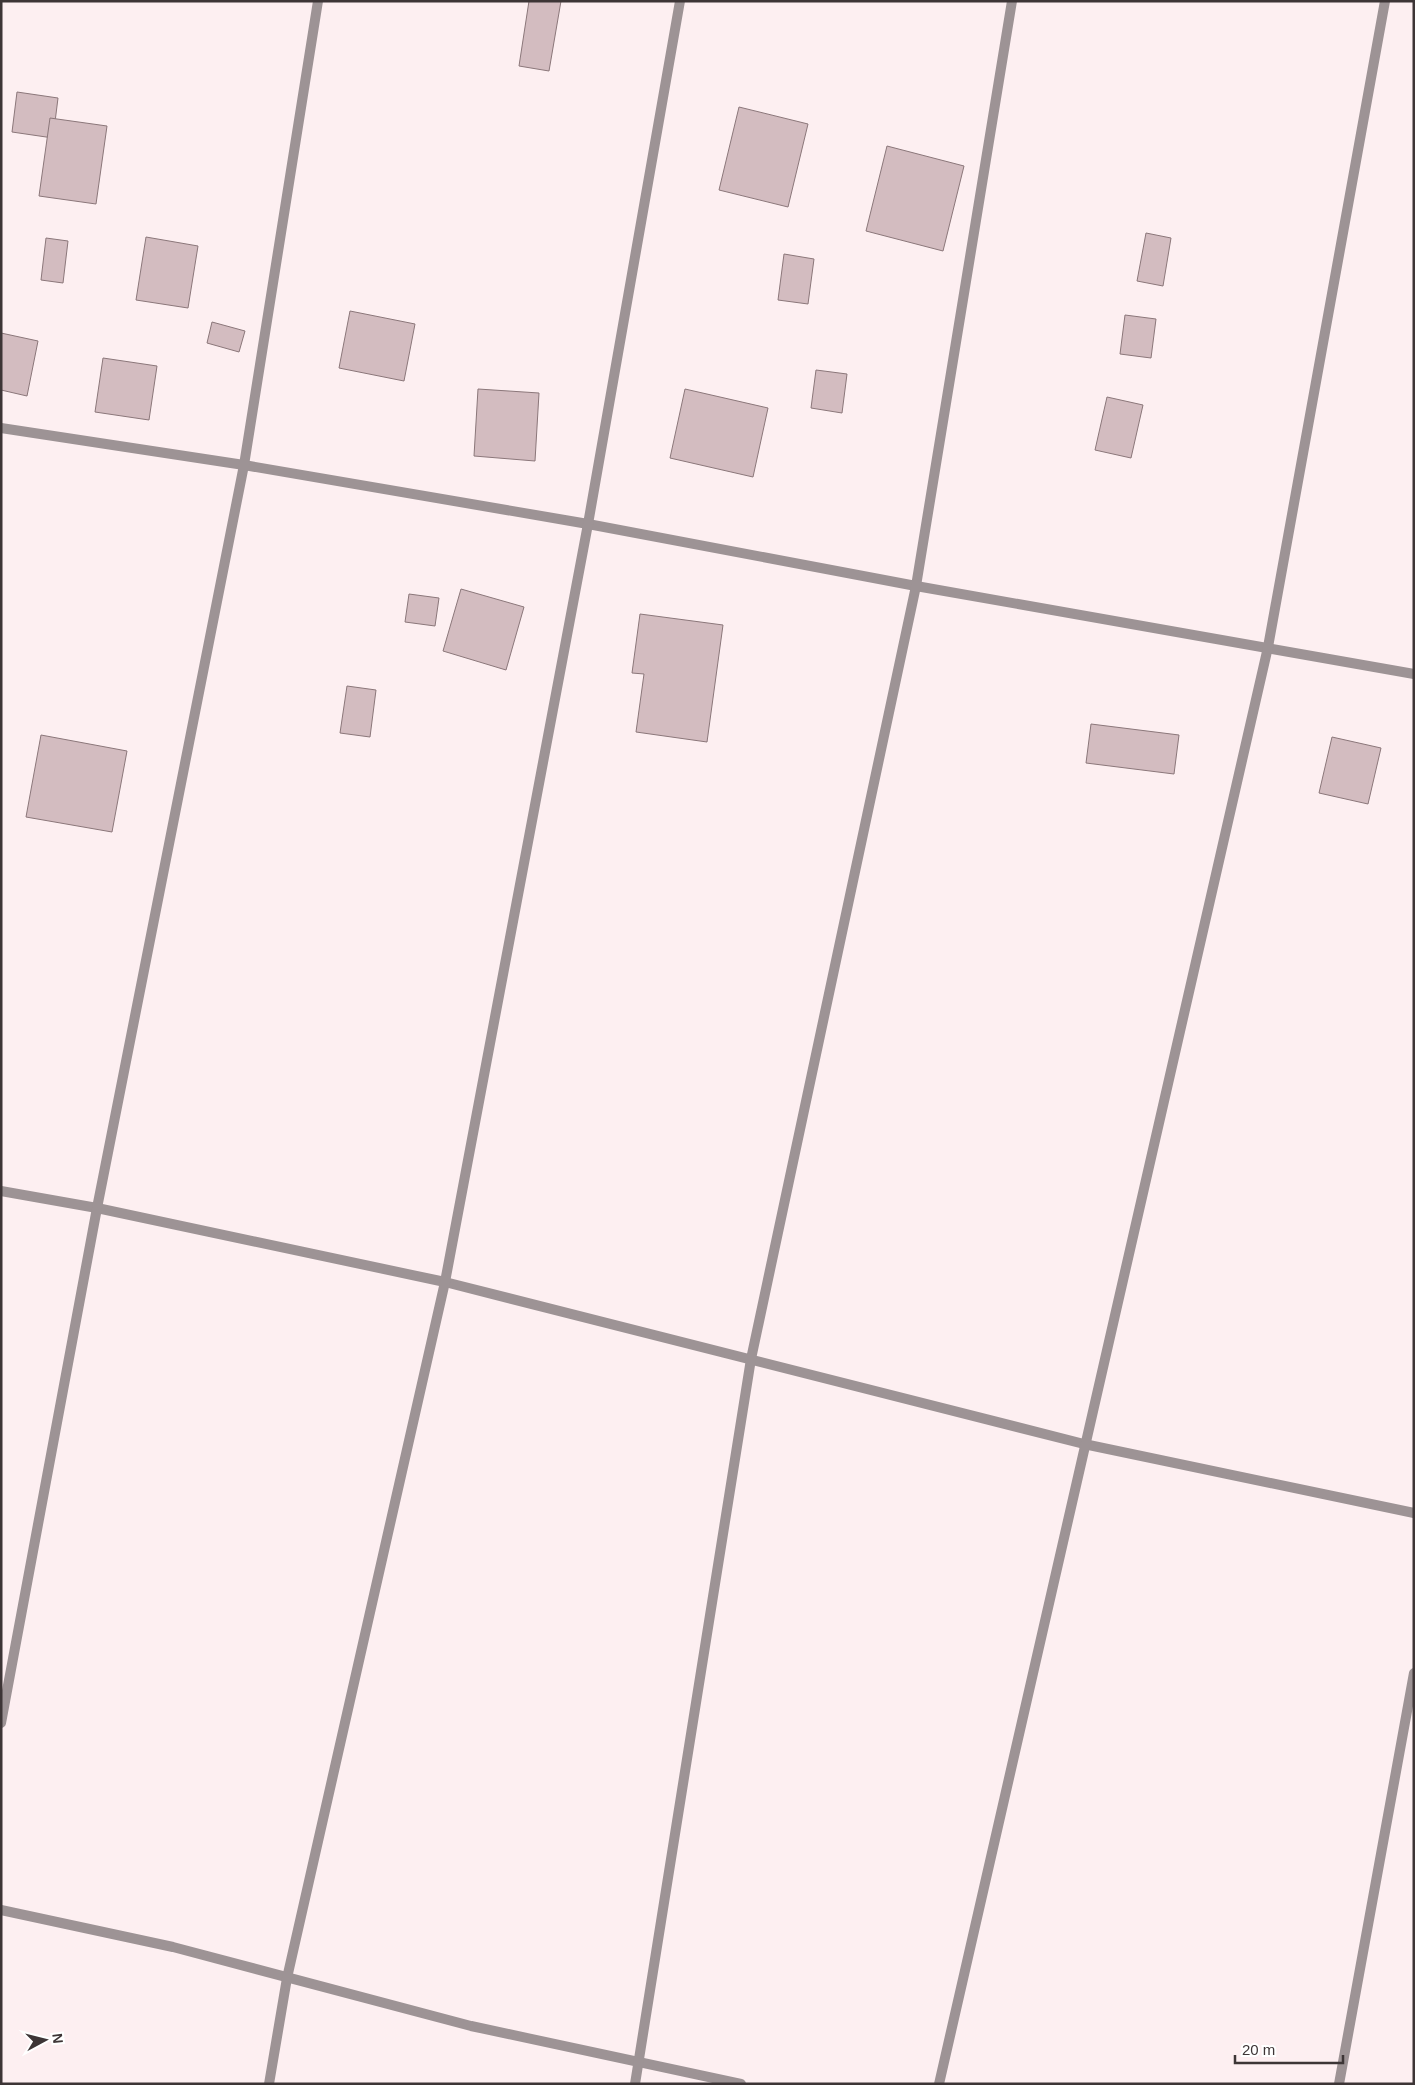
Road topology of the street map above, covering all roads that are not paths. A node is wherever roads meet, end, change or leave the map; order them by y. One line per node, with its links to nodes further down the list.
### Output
1 (318, 1): 6 (street)
2 (680, 1): 7 (street)
3 (1012, 1): 8 (street)
4 (1385, 1): 9 (street)
5 (1, 428): 6 (street)
6 (244, 465): 7 (street); 12 (street)
7 (588, 524): 8 (street); 13 (street)
8 (916, 586): 9 (street); 14 (street)
9 (1268, 647): 10 (street); 15 (street)
10 (1414, 674)
11 (1, 1191): 12 (street)
12 (97, 1208): 13 (street); 18 (street)
13 (445, 1282): 14 (street); 20 (street)
14 (751, 1359): 15 (street); 21 (street)
15 (1084, 1444): 16 (street); 25 (street)
16 (1414, 1513)
17 (1414, 1673): 26 (street)
18 (1, 1723)
19 (1, 1910): 20 (street)
20 (287, 1978): 21 (street); 22 (street)
21 (638, 2062): 23 (street); 24 (street)
22 (269, 2084)
23 (635, 2084)
24 (741, 2084)
25 (939, 2084)
26 (1339, 2084)

